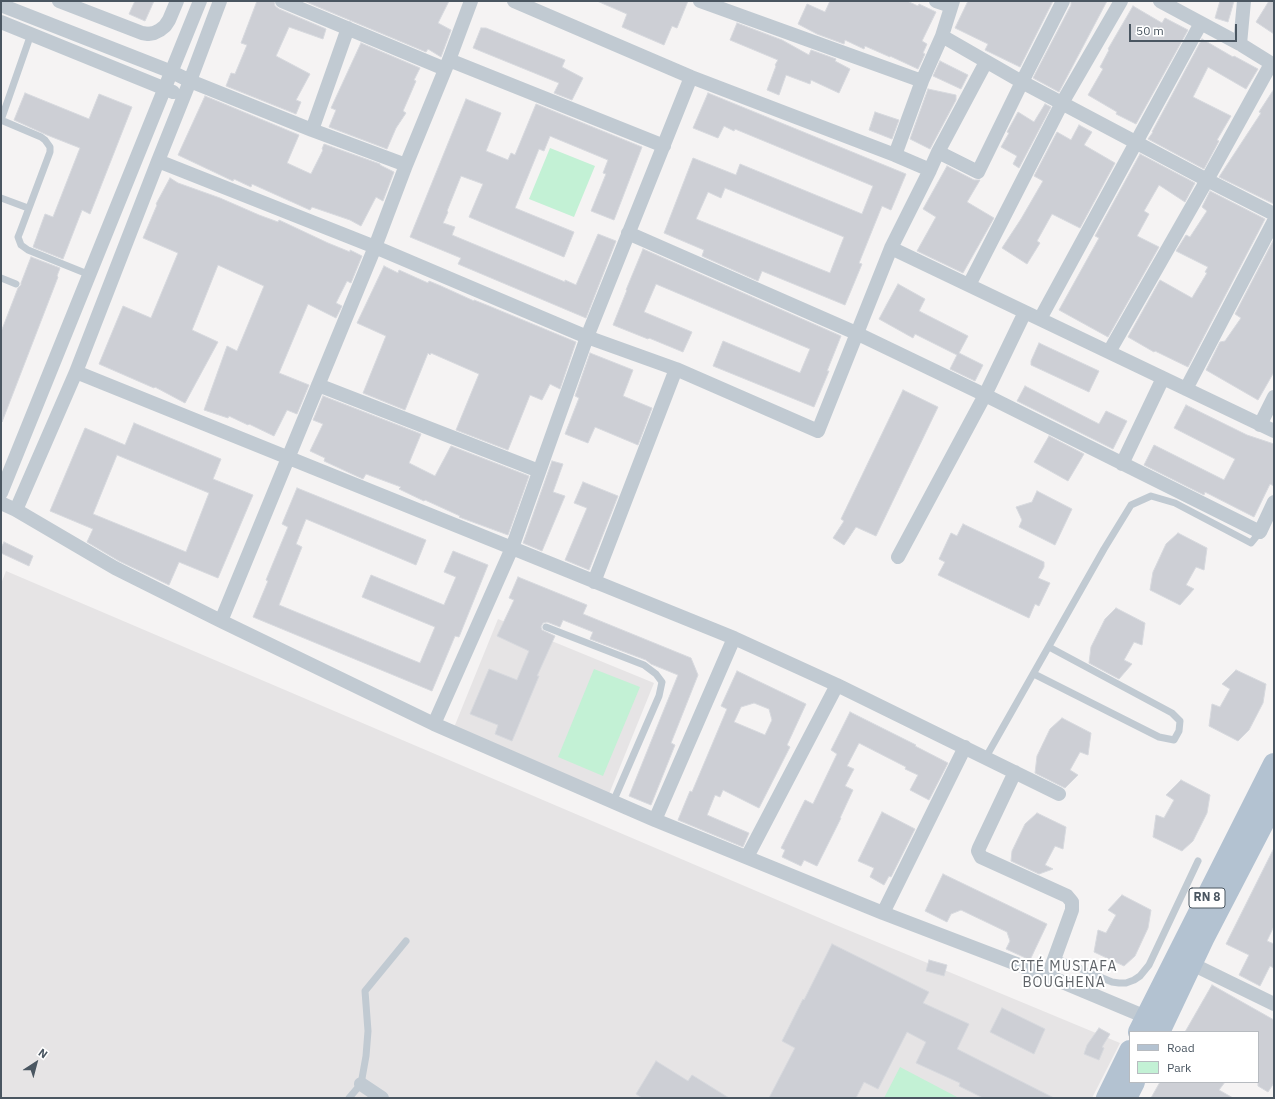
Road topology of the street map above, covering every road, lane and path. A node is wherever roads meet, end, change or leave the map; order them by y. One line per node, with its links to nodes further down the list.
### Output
1 (59, 1): 2 (street)
2 (176, 1)
3 (200, 1): 25 (street)
4 (220, 1): 27 (street)
5 (282, 1): 18 (street)
6 (471, 1): 23 (street)
7 (514, 1): 26 (street)
8 (936, 1): 14 (street)
9 (1063, 1): 29 (street)
10 (1121, 1): 32 (street)
11 (1160, 1): 17 (street)
12 (1244, 1): 21 (street)
13 (708, 2): 28 (street)
14 (952, 4): 20 (street)
15 (1, 5): 25 (street)
16 (1, 22): 19 (street)
17 (1201, 23): 21 (street); 35 (street)
18 (348, 28): 23 (street); 34 (street)
19 (30, 34): 30 (street); 33 (lane)
20 (942, 36): 22 (street); 28 (street)
21 (1240, 44): 24 (street)
22 (986, 62): 29 (street); 37 (street)
23 (447, 64): 36 (street); 40 (street)
24 (1272, 65): 42 (street)
25 (172, 72): 27 (street); 30 (street)
26 (690, 77): 36 (street); 38 (street)
27 (190, 81): 31 (street); 34 (street)
28 (922, 81): 38 (street)
29 (1022, 82): 32 (street); 37 (street)
30 (165, 88): 31 (street); 50 (street)
31 (184, 96): 39 (street)
32 (1062, 103): 35 (street); 53 (street)
33 (1, 120): 44 (lane)
34 (312, 130): 40 (street)
35 (1137, 143): 42 (street); 55 (street)
36 (664, 146): 47 (street)
37 (938, 152): 41 (street)
38 (895, 155): 41 (street)
39 (158, 161): 48 (street); 60 (street)
40 (406, 165): 48 (street)
41 (930, 170): 49 (street)
42 (1207, 180): 45 (street); 58 (street)
43 (1, 198): 44 (lane)
44 (28, 208): 50 (lane)
45 (1274, 214)
46 (1274, 221): 63 (street)
47 (628, 232): 56 (street); 57 (street)
48 (375, 247): 57 (street); 62 (street)
49 (891, 248): 53 (street); 56 (street)
50 (90, 275): 71 (street)
51 (1, 278): 52 (lane)
52 (16, 284)
53 (969, 285): 54 (street)
54 (1025, 312): 55 (street); 64 (street)
55 (1040, 319): 58 (street)
56 (856, 333): 59 (street); 64 (street)
57 (587, 336): 59 (street); 70 (street)
58 (1109, 352): 61 (street)
59 (676, 369): 78 (street)
60 (76, 372): 68 (street); 74 (street)
61 (1163, 378): 63 (street); 69 (street)
62 (318, 384): 68 (street); 70 (street)
63 (1186, 389): 66 (street)
64 (985, 396): 69 (street); 77 (street)
65 (1274, 397): 66 (street)
66 (1260, 425): 67 (street)
67 (1274, 431)
68 (288, 458): 76 (street); 79 (street)
69 (1122, 464): 75 (street)
70 (539, 471): 76 (street)
71 (1, 493)
72 (1274, 502): 75 (street)
73 (1, 503): 74 (street)
74 (16, 510): 79 (street)
75 (1260, 532): 82 (lane)
76 (512, 548): 78 (street); 85 (street)
77 (898, 557)
78 (594, 582): 81 (street)
79 (221, 621): 85 (street)
80 (546, 627): 91 (lane)
81 (734, 638): 84 (street); 93 (street)
82 (1049, 647): 83 (lane); 83 (lane)
83 (1034, 674): 87 (lane)
84 (838, 685): 86 (street); 94 (street)
85 (434, 724): 91 (street)
86 (965, 747): 87 (street); 96 (street)
87 (986, 757): 89 (street)
88 (1274, 764): 102 (main road, RN 8)
89 (1015, 772): 90 (street); 98 (street)
90 (1060, 794)
91 (613, 802): 93 (street)
92 (1274, 802): 99 (main road, RN 8)
93 (655, 820): 94 (street)
94 (747, 857): 96 (street)
95 (1198, 861): 98 (lane)
96 (883, 913): 100 (street)
97 (406, 941): 105 (lane)
98 (1055, 958): 100 (street)
99 (1192, 964): 101 (street); 102 (main road, RN 8)
100 (1048, 976): 102 (street)
101 (1274, 1004)
102 (1152, 1026)
103 (1129, 1053): 108 (main road)
104 (1134, 1083): 109 (main road)
105 (361, 1084): 106 (lane); 107 (street)
106 (349, 1098)
107 (382, 1098)
108 (1107, 1098)
109 (1126, 1098)

